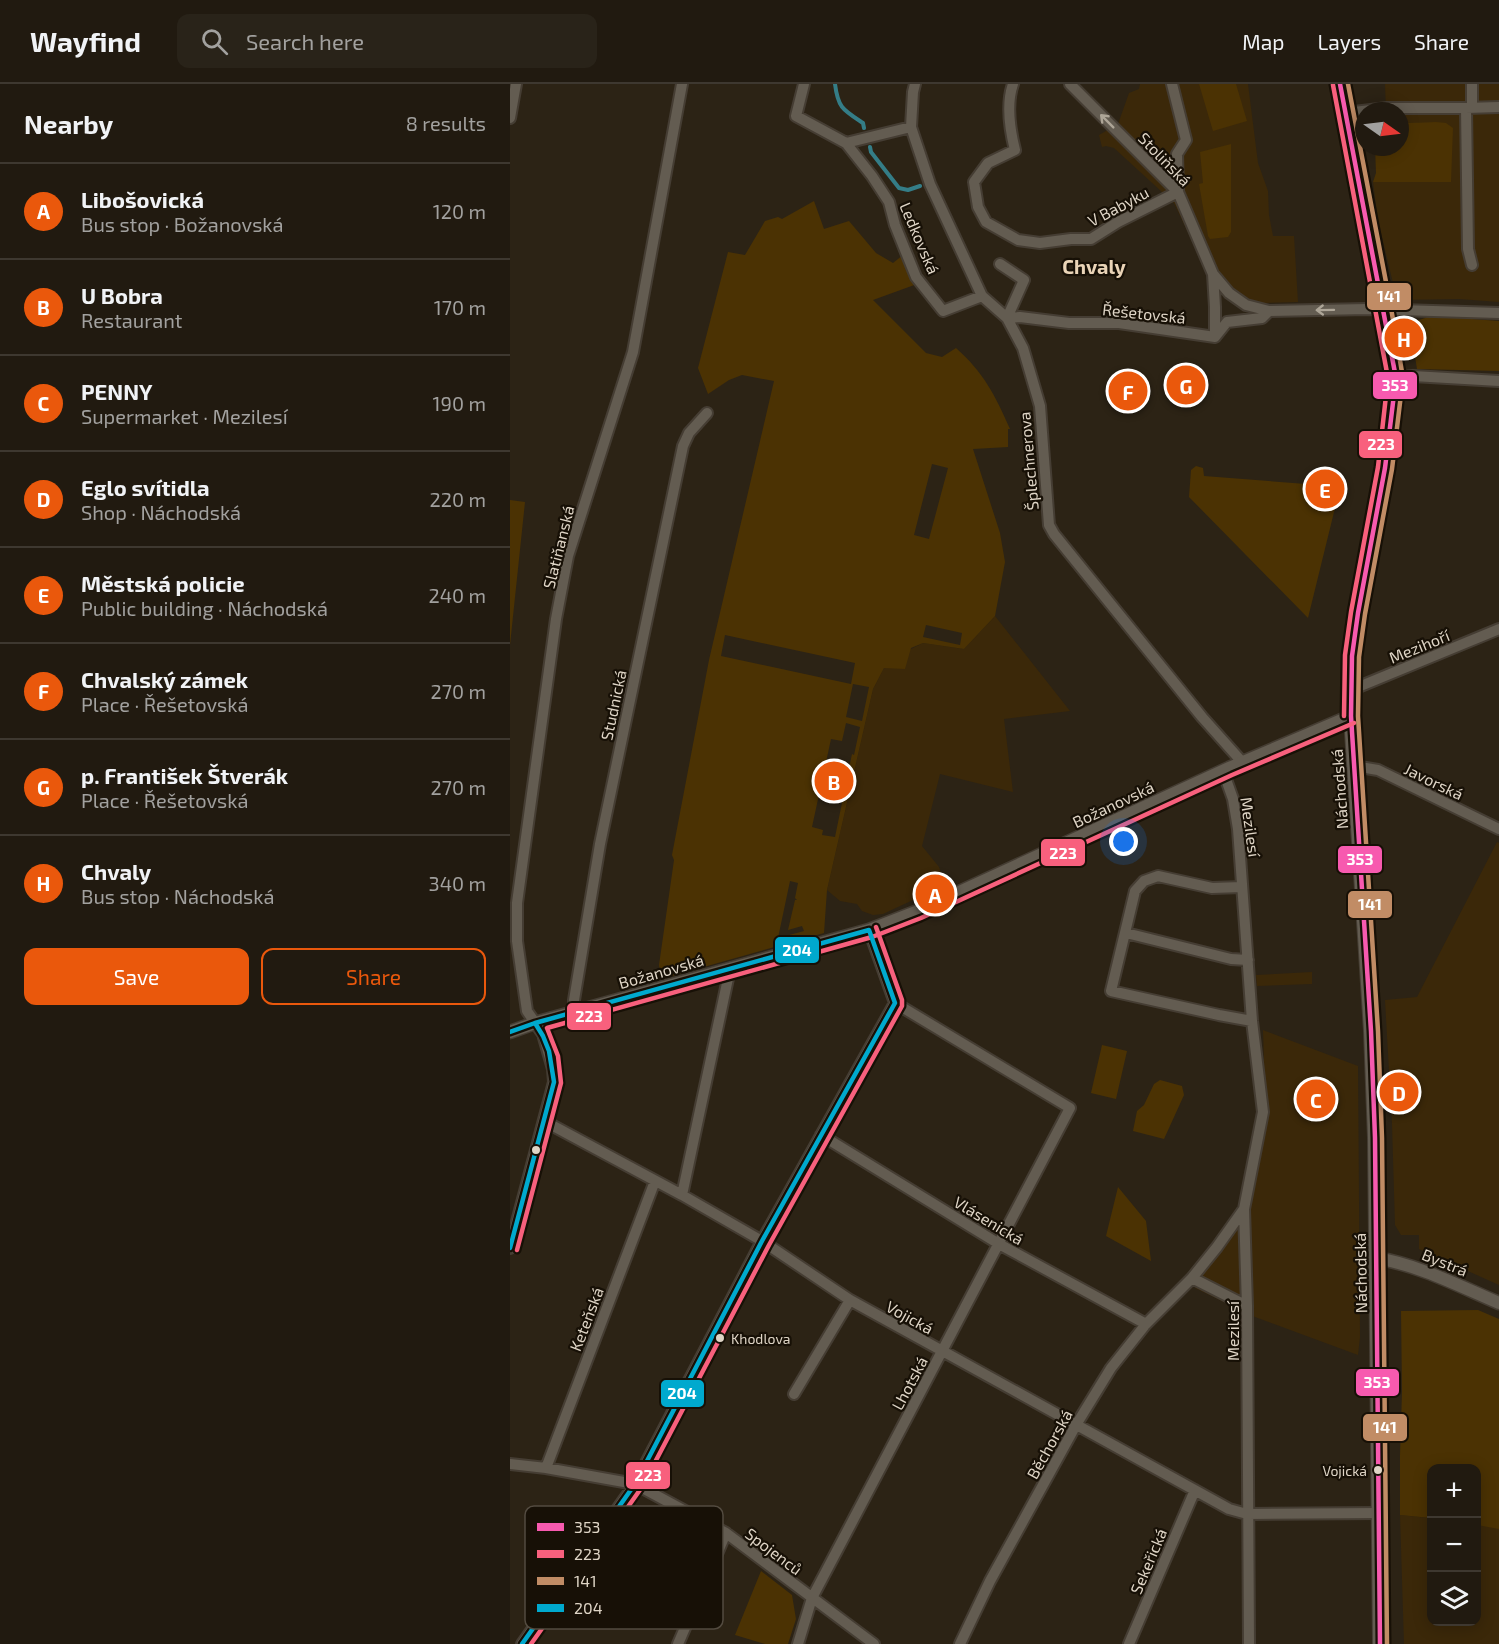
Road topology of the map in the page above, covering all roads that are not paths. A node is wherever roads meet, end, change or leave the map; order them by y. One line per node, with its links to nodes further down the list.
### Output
1 (516, 84): 13 (street)
2 (682, 84): 44 (street, Slatiňanská)
3 (804, 84): 15 (street, Ledkovská)
4 (915, 84): 14 (street, Šplechnerova)
5 (1013, 84): 16 (street, V Babyku)
6 (1070, 84): 16 (street, Stoliňská, one-way to 6)
7 (1172, 84): 16 (street)
8 (1340, 84): 12 (main road, Náchodská)
9 (1472, 84): 11 (street)
10 (1499, 107): 11 (street)
11 (1469, 108): 12 (street); 18 (street)
12 (1346, 113): 21 (main road, Náchodská)
13 (510, 118)
14 (911, 127): 15 (street); 20 (street, Šplechnerova)
15 (846, 143): 20 (street, Ledkovská)
16 (1178, 192): 19 (street, Stoliňská)
17 (1000, 264): 24 (street)
18 (1472, 265)
19 (1212, 274): 22 (street, Stoliňská); 25 (street)
20 (982, 296): 24 (street, Šplechnerova)
21 (1384, 309): 22 (street, Stoliňská, one-way to 22); 23 (street, Stoliňská); 26 (main road, Náchodská)
22 (1269, 311): 25 (street, Stoliňská)
23 (1499, 313)
24 (1007, 318): 25 (street, Řešetovská); 32 (street, Šplechnerova)
25 (1215, 337)
26 (1396, 378): 27 (street); 30 (main road, Náchodská)
27 (1499, 381)
28 (707, 413): 42 (street, Studnická)
29 (1499, 630): 30 (street, Mezihoří)
30 (1351, 690): 31 (main road, Náchodská)
31 (1351, 716): 32 (street, Božanovská); 33 (main road, Náchodská)
32 (1243, 763): 34 (street, Božanovská)
33 (1354, 766): 35 (street, Javorská); 54 (main road, Náchodská)
34 (1222, 771): 36 (street, Mezilesí); 37 (street, Božanovská)
35 (1499, 829)
36 (1242, 887): 38 (street); 39 (street, Mezilesí)
37 (868, 930): 40 (street, Božanovská); 41 (street)
38 (1126, 933): 39 (street); 43 (street)
39 (1248, 960): 43 (street, Mezilesí)
40 (730, 969): 42 (street, Božanovská); 49 (street)
41 (895, 1003): 47 (street); 52 (street, Lhotská)
42 (574, 1012): 44 (street, Božanovská)
43 (1252, 1021): 50 (street, Mezilesí)
44 (535, 1023): 45 (street, Božanovská); 46 (street, Slatiňanská)
45 (510, 1032)
46 (544, 1121): 48 (street, Vojická); 53 (street, Slatiňanská)
47 (820, 1135): 51 (street); 52 (street, Vlásenická)
48 (655, 1181): 49 (street, Vojická); 64 (street, Keteňská)
49 (682, 1195): 51 (street, Vojická)
50 (1244, 1209): 55 (street, Běchorská); 58 (street, Mezilesí)
51 (762, 1241): 56 (street, Vojická); 65 (street)
52 (999, 1244): 59 (street, Vlásenická); 60 (street, Lhotská)
53 (510, 1248)
54 (1376, 1258): 57 (street, Bystrá); 69 (main road, Náchodská)
55 (1192, 1278): 58 (street); 59 (street, Běchorská)
56 (850, 1300): 60 (street, Vojická); 61 (street)
57 (1499, 1303)
58 (1247, 1306): 70 (street, Mezilesí)
59 (1146, 1324): 62 (street, Běchorská)
60 (942, 1352): 62 (street, Vojická); 74 (street, Lhotská)
61 (794, 1394)
62 (1076, 1425): 66 (street, Vojická); 81 (street, Běchorská)
63 (510, 1464): 64 (street, Spojenců)
64 (546, 1468): 65 (street, Spojenců)
65 (635, 1484): 67 (street); 68 (street, Spojenců)
66 (1195, 1490): 70 (street, Vojická); 82 (street, Sekeřická)
67 (619, 1506)
68 (676, 1506)
69 (1379, 1513): 70 (street, Vojická); 84 (main road, Náchodská)
70 (1247, 1514): 83 (street, Mezilesí)
71 (723, 1531): 72 (street, Spojenců)
72 (726, 1533): 73 (street); 74 (street, Spojenců)
73 (723, 1540)
74 (812, 1598): 79 (street, Lhotská); 80 (street, Spojenců)
75 (533, 1629): 77 (street)
76 (684, 1629): 78 (street)
77 (522, 1644)
78 (678, 1644)
79 (798, 1644)
80 (874, 1644)
81 (960, 1644)
82 (1129, 1644)
83 (1249, 1644)
84 (1380, 1644)

